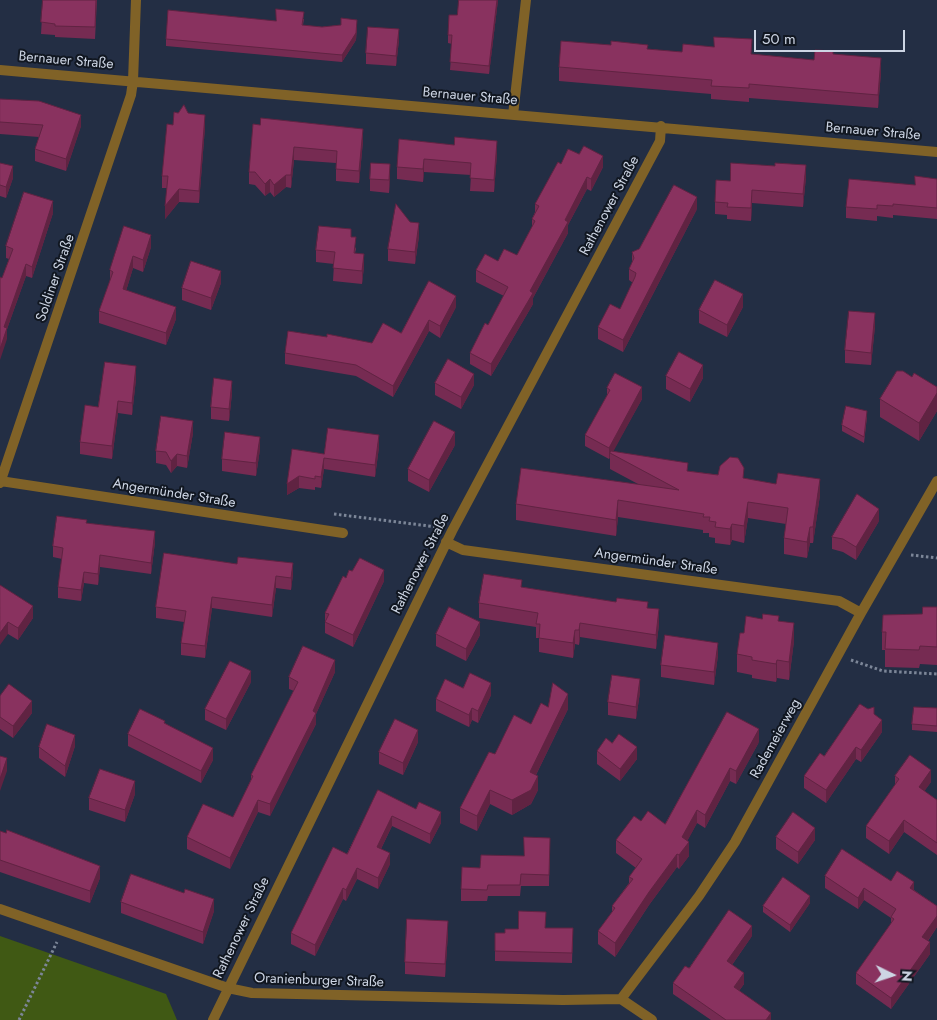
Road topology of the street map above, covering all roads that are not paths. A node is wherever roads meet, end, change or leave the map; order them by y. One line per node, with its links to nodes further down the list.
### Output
1 (136, 0): 4 (street, Soldiner Straße)
2 (526, 0): 5 (street)
3 (0, 70): 4 (street, Bernauer Straße)
4 (134, 81): 5 (street, Bernauer Straße); 9 (street, Soldiner Straße)
5 (513, 115): 6 (street, Bernauer Straße)
6 (661, 126): 7 (street, Bernauer Straße); 11 (street, Rathenower Straße)
7 (937, 152)
8 (937, 481): 12 (street, Rademeierweg)
9 (0, 482): 10 (street, Angermünder Straße)
10 (343, 532)
11 (446, 542): 12 (street, Angermünder Straße); 14 (street, Rathenower Straße)
12 (861, 613): 15 (street, Rademeierweg)
13 (0, 909): 14 (street, Oranienburger Straße)
14 (228, 988): 15 (street, Oranienburger Straße); 16 (street, Rathenower Straße)
15 (622, 999): 17 (street)
16 (212, 1020)
17 (652, 1020)

